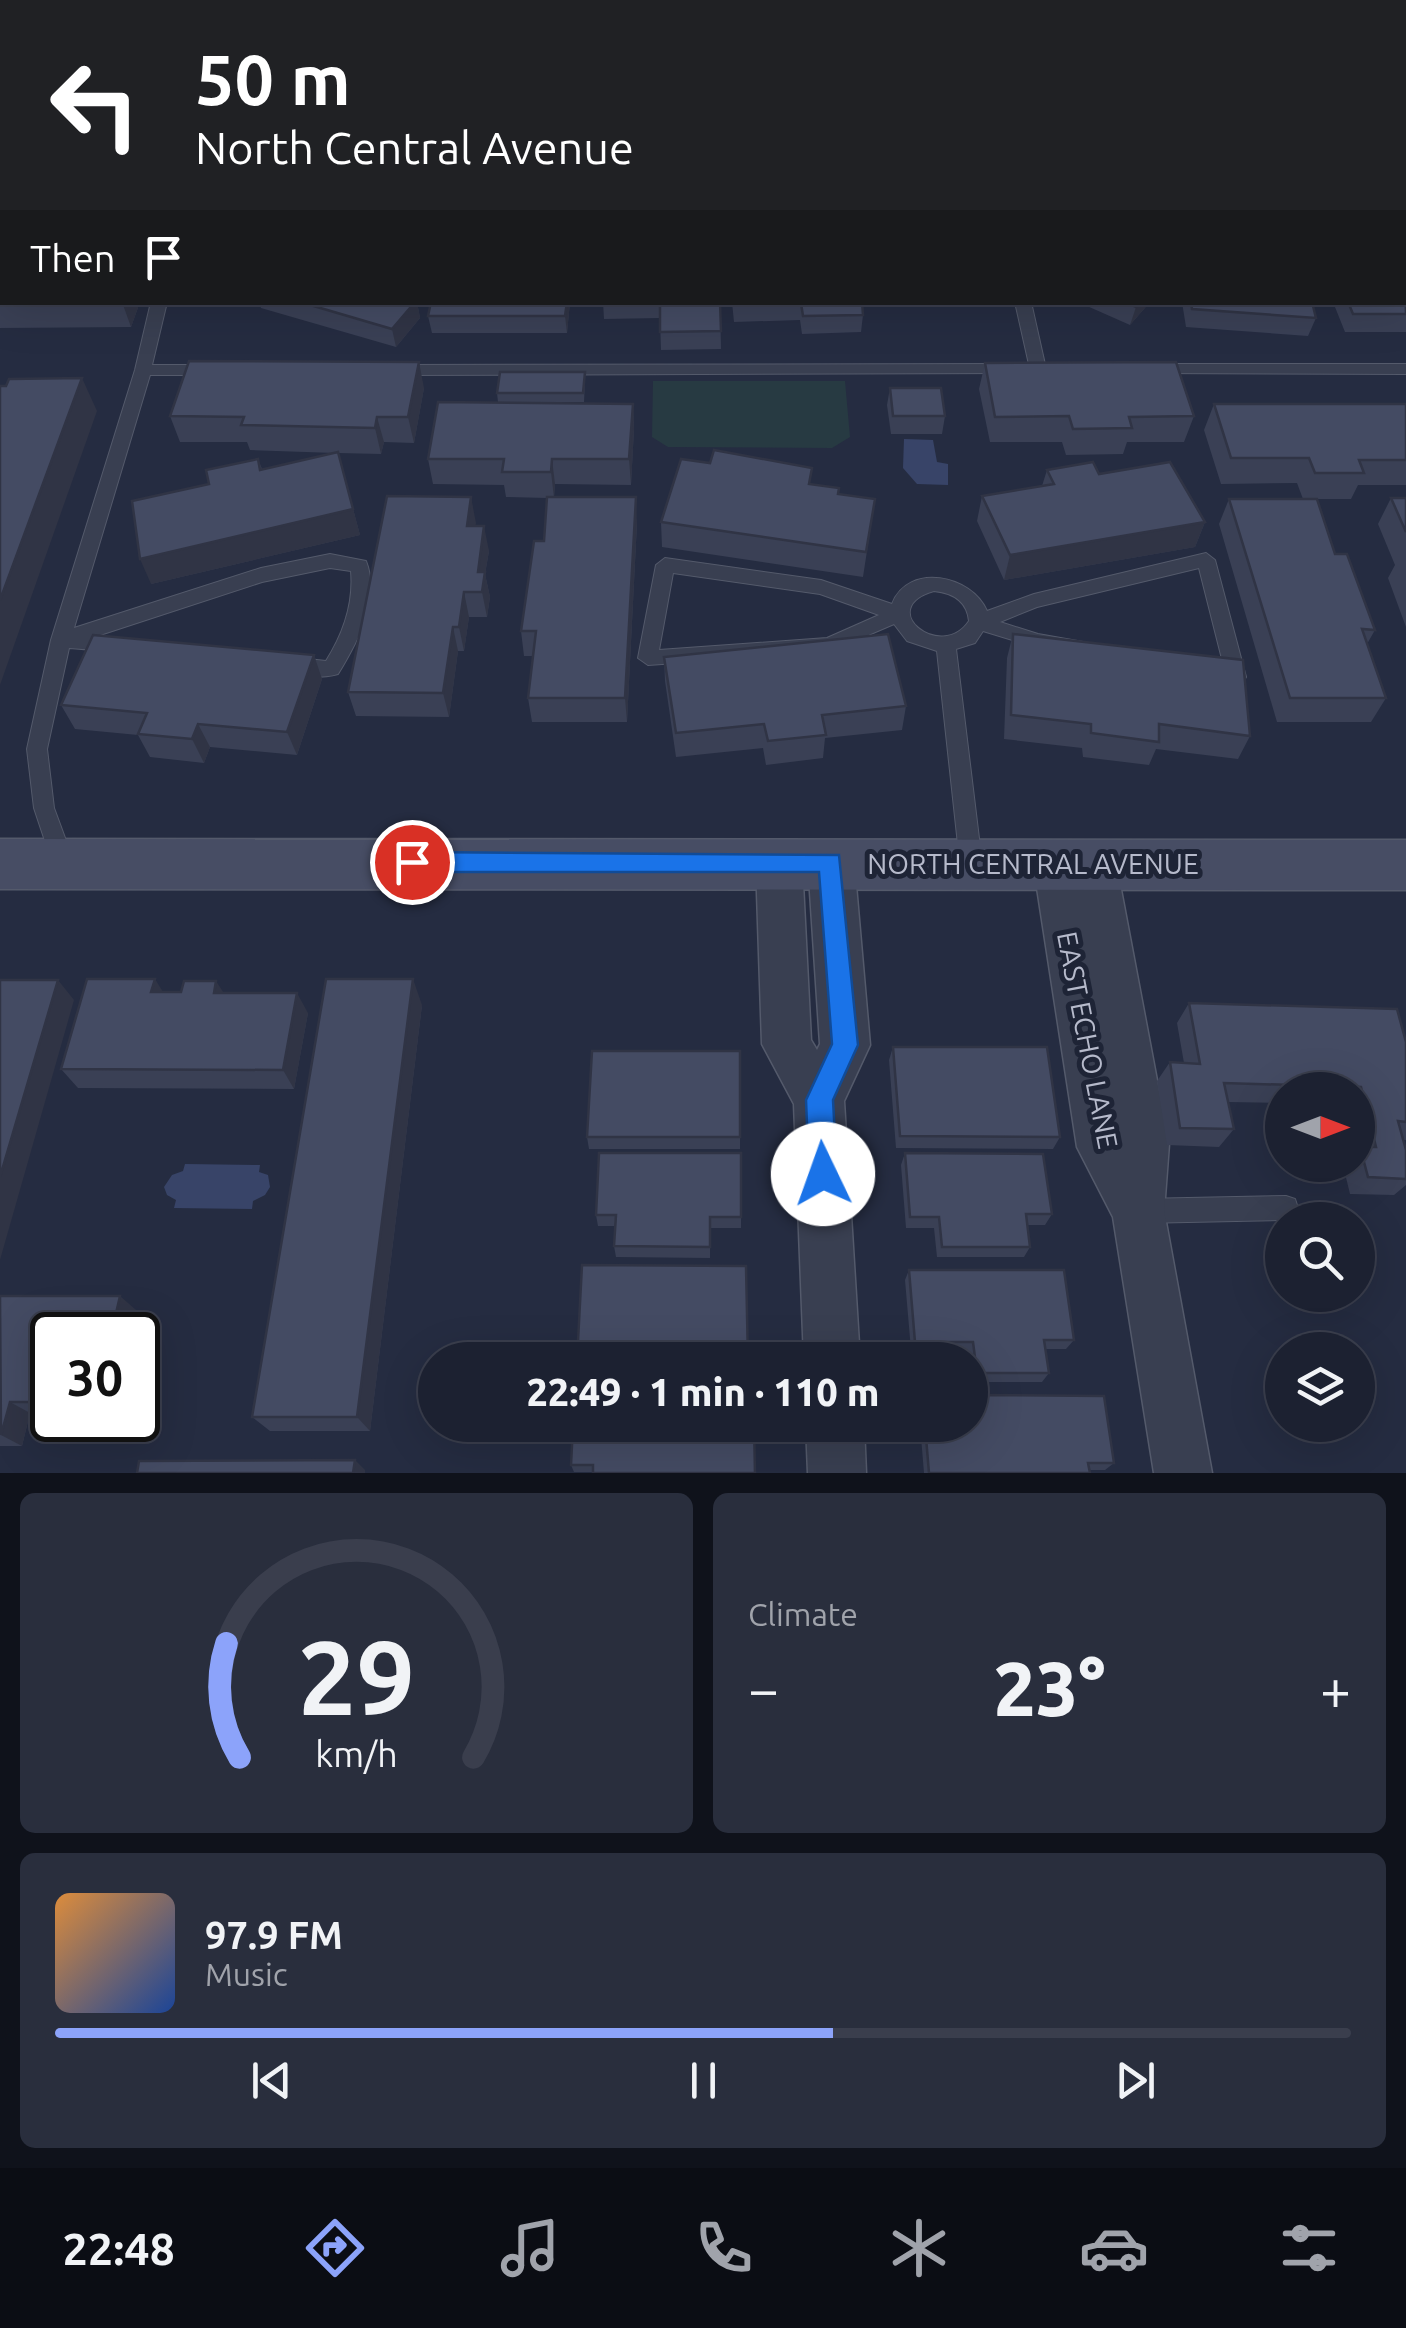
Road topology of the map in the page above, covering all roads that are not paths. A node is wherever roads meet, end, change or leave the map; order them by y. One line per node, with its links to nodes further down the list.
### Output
1 (158, 305): 7 (lane)
2 (1024, 305): 3 (lane)
3 (1038, 368): 4 (lane); 9 (lane)
4 (1057, 368)
5 (1134, 369): 6 (lane)
6 (1406, 369)
7 (143, 370): 8 (lane); 12 (lane)
8 (221, 370)
9 (376, 370)
10 (898, 614): 10 (lane); 11 (lane); 13 (lane)
11 (979, 622): 11 (lane); 13 (lane)
12 (61, 640): 12 (lane); 18 (lane)
13 (946, 646): 15 (lane)
14 (805, 862): 15 (main road, NORTH CENTRAL AVENUE); 18 (main road, NORTH CENTRAL AVENUE); 22 (street)
15 (971, 862): 16 (main road, NORTH CENTRAL AVENUE)
16 (1075, 863): 19 (main road, NORTH CENTRAL AVENUE); 21 (street, EAST ECHO LANE)
17 (0, 864): 18 (main road, NORTH CENTRAL AVENUE)
18 (64, 865)
19 (1406, 865)
20 (1265, 1208): 21 (lane)
21 (1138, 1211): 25 (street, EAST ECHO LANE)
22 (831, 1342)
23 (836, 1442): 24 (street)
24 (837, 1473)
25 (1183, 1473)

